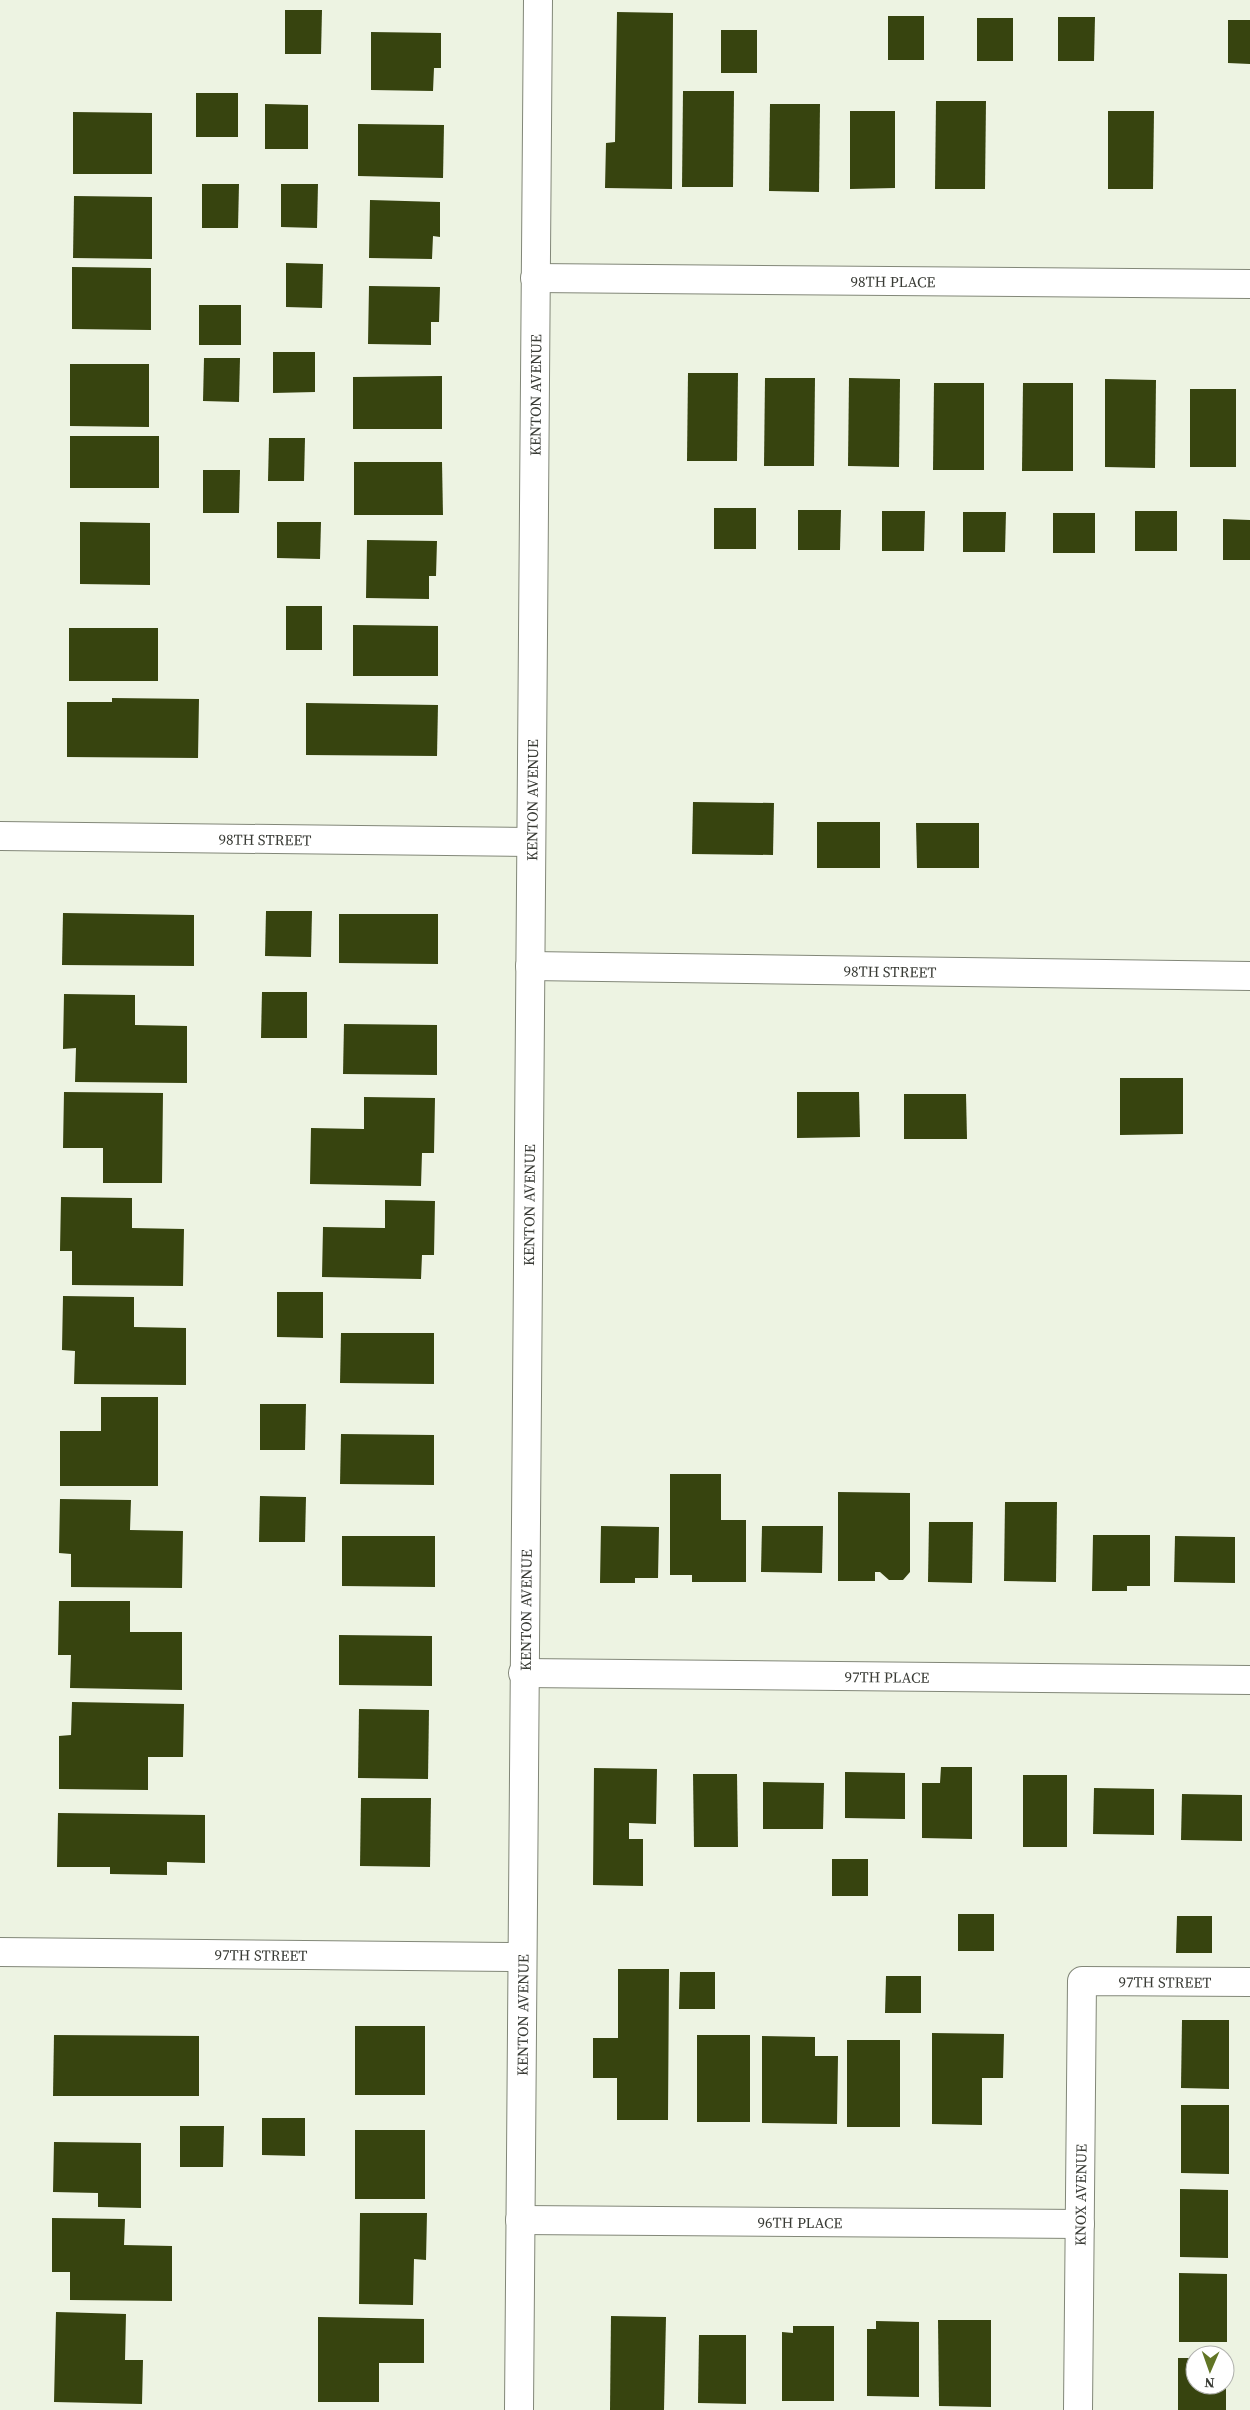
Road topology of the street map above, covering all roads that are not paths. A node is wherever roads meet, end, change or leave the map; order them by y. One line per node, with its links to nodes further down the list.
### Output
1 (538, 0): 2 (street, KENTON AVENUE)
2 (535, 278): 3 (street, 98TH PLACE); 5 (street, KENTON AVENUE)
3 (1250, 284)
4 (0, 836): 5 (street, 98TH STREET)
5 (531, 842): 6 (street, KENTON AVENUE)
6 (530, 966): 7 (street, 98TH STREET); 8 (street, KENTON AVENUE)
7 (1250, 976)
8 (523, 1673): 9 (street, 97TH PLACE); 11 (street, KENTON AVENUE)
9 (1250, 1680)
10 (0, 1952): 11 (street, 97TH STREET)
11 (522, 1958): 14 (street, KENTON AVENUE)
12 (1082, 1981): 13 (street, 97TH STREET); 15 (street, KNOX AVENUE)
13 (1250, 1982)
14 (520, 2220): 15 (street, 96TH PLACE); 16 (street, KENTON AVENUE)
15 (1080, 2224): 17 (street, KNOX AVENUE)
16 (519, 2410)
17 (1078, 2410)

